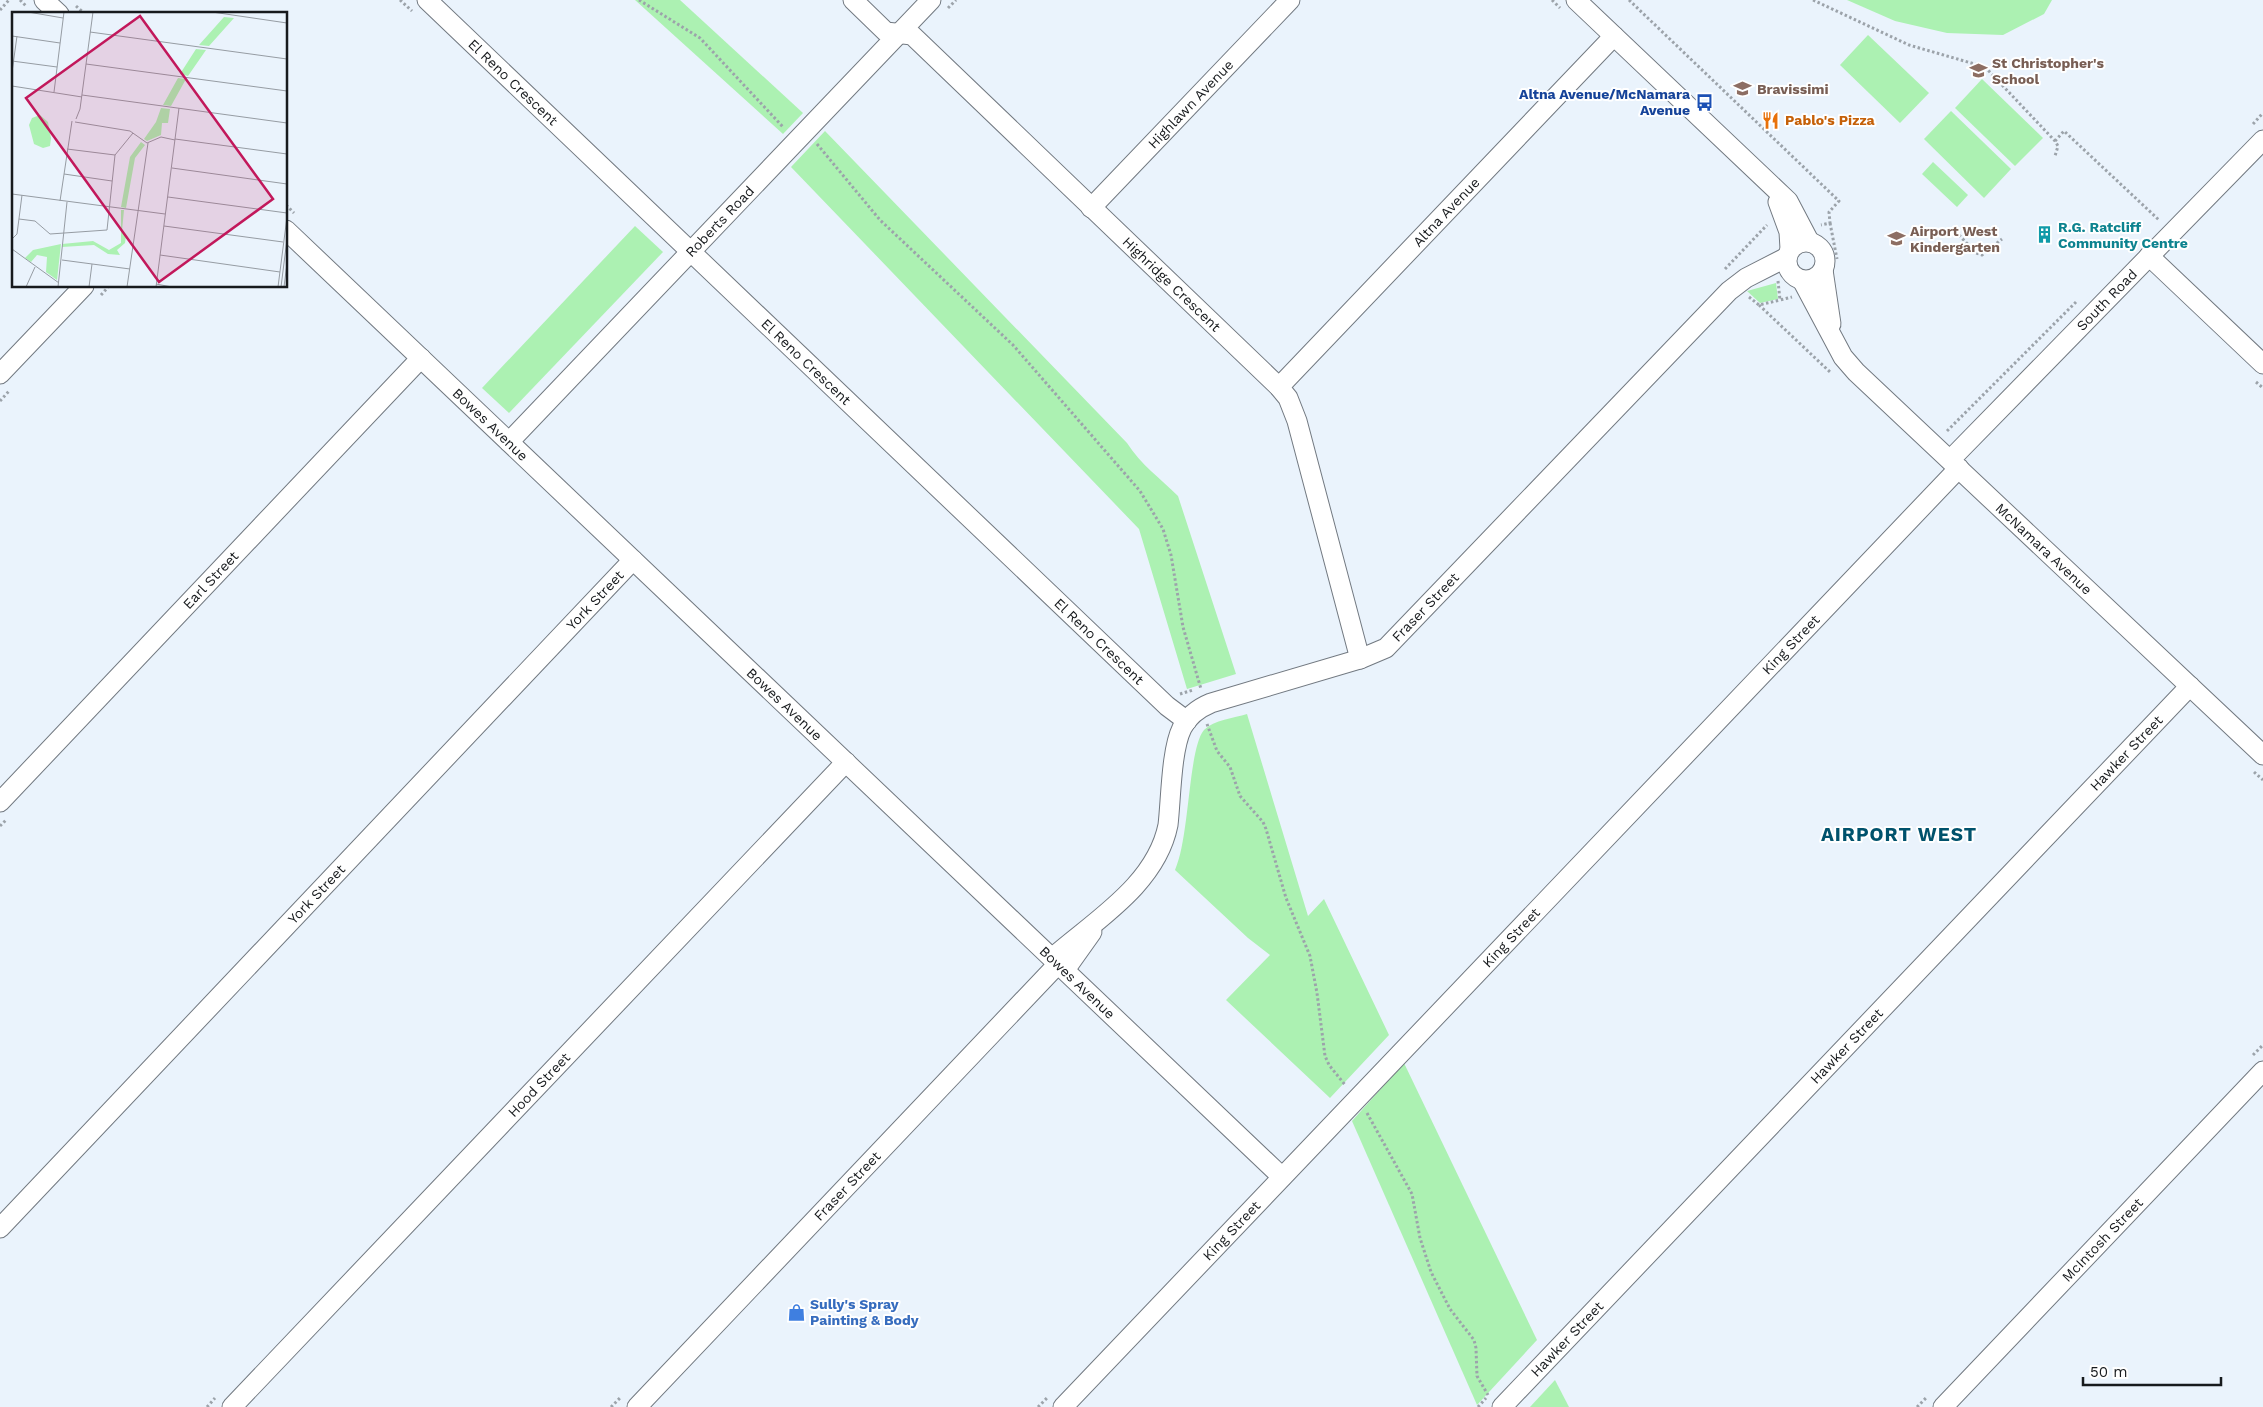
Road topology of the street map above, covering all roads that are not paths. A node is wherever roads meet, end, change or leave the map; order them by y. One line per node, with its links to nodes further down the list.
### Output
1 (44, 0): 7 (street)
2 (427, 0): 13 (street, El Reno Crescent)
3 (852, 0): 8 (street, Highridge Crescent)
4 (931, 0): 8 (street, Roberts Road)
5 (1290, 0): 11 (street, Highlawn Avenue)
6 (1570, 6): 9 (street, McNamara Avenue)
7 (57, 12)
8 (898, 33): 11 (street, Highridge Crescent); 13 (street, Roberts Road)
9 (1614, 36): 14 (street, McNamara Avenue); 22 (street, Altna Avenue)
10 (2263, 140): 15 (street, South Road)
11 (1091, 208): 22 (street, Highridge Crescent)
12 (288, 232): 19 (street, Bowes Avenue)
13 (692, 252): 23 (street, Roberts Road); 28 (street, El Reno Crescent)
14 (1796, 252): 16 (street, Fraser Street); 16 (street, McNamara Avenue); 18 (street, McNamara Avenue); 26 (street, Fraser Street)
15 (2149, 256): 20 (street); 24 (street, South Road)
16 (1823, 270): 18 (street, McNamara Avenue)
17 (82, 288): 21 (street)
18 (1833, 335): 24 (street, McNamara Avenue)
19 (421, 358): 23 (street, Bowes Avenue); 31 (street, Earl Street)
20 (2263, 364)
21 (0, 374)
22 (1279, 387): 26 (street, Highridge Crescent)
23 (509, 442): 25 (street, Bowes Avenue)
24 (1954, 464): 27 (street, McNamara Avenue); 34 (street, King Street)
25 (633, 560): 30 (street, Bowes Avenue); 35 (street, York Street)
26 (1360, 659): 28 (street, Fraser Street)
27 (2190, 686): 29 (street, McNamara Avenue); 39 (street, Hawker Street)
28 (1186, 721): 32 (street, Fraser Street)
29 (2263, 755)
30 (846, 762): 32 (street, Bowes Avenue); 36 (street, Hood Street)
31 (0, 802)
32 (1058, 964): 34 (street, Bowes Avenue); 37 (street, Fraser Street)
33 (2263, 1071): 40 (street, McIntosh Street)
34 (1282, 1177): 38 (street, King Street)
35 (0, 1228)
36 (232, 1407)
37 (637, 1407)
38 (1063, 1407)
39 (1502, 1407)
40 (1942, 1407)

